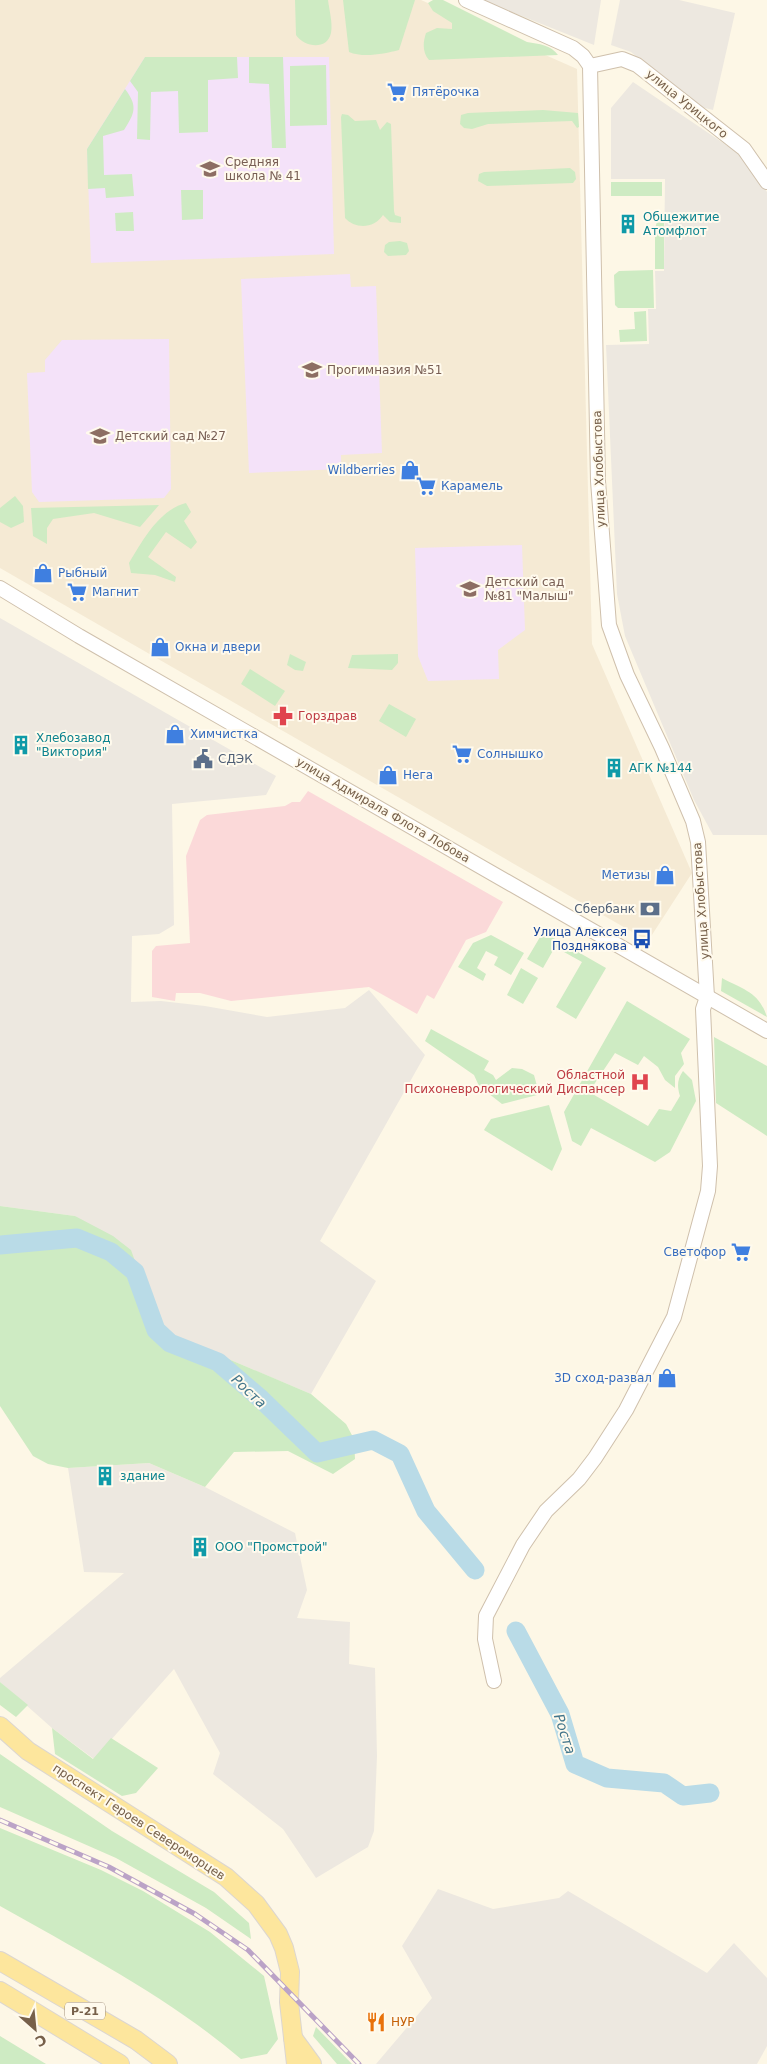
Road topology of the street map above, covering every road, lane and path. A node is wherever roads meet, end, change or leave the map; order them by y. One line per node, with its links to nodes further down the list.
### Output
1 (466, 0): 2 (street)
2 (590, 66): 3 (street, улица Урицкого); 5 (street, улица Хлобыстова)
3 (767, 182)
4 (0, 588): 5 (street, улица Адмирала Флота Лобова)
5 (707, 996): 6 (street, улица Адмирала Флота Лобова); 7 (street)
6 (767, 1031)
7 (494, 1680)
8 (0, 1726): 11 (main road, проспект Героев Североморцев)
9 (0, 1962): 13 (main road, Р-21)
10 (0, 1991): 12 (main road, Р-21)
11 (293, 2037): 14 (main road); 15 (main road, проспект Героев Североморцев)
12 (120, 2064)
13 (168, 2064)
14 (296, 2064)
15 (312, 2064)

